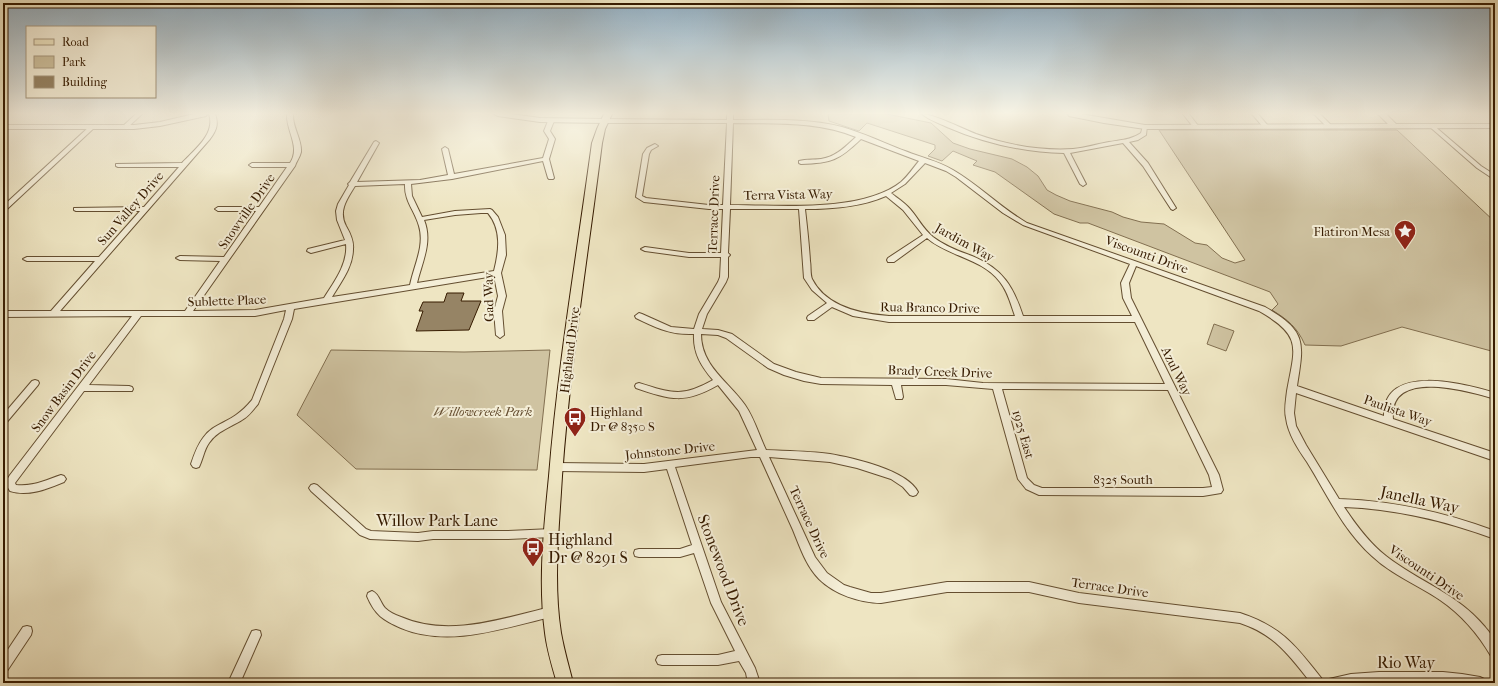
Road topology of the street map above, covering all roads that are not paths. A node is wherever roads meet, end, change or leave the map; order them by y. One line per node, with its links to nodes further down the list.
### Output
1 (72, 146): 38 (street)
2 (200, 146): 21 (street, Sun Valley Drive)
3 (298, 146): 23 (street, Snowville Drive)
4 (374, 146): 27 (street)
5 (550, 146): 17 (street)
6 (597, 146): 83 (main road, Highland Drive)
7 (655, 146): 31 (street, Terra Vista Way)
8 (729, 146): 31 (street, Terrace Drive)
9 (850, 146): 19 (street)
10 (885, 146): 18 (street, Viscounti Drive)
11 (1019, 146): 16 (street)
12 (1095, 146): 16 (street)
13 (1129, 146): 33 (street)
14 (1455, 146): 26 (street)
15 (445, 149): 24 (street)
16 (1066, 151): 29 (street)
17 (546, 159): 24 (street); 25 (street)
18 (924, 160): 30 (street, Terra Vista Way); 50 (street, Viscounti Drive)
19 (801, 162)
20 (118, 165): 21 (street)
21 (183, 165): 35 (street, Sun Valley Drive)
22 (252, 165): 23 (street)
23 (292, 165): 37 (street, Snowville Drive)
24 (452, 177): 28 (street)
25 (551, 178)
26 (1495, 178)
27 (351, 184): 28 (street); 41 (street)
28 (408, 184): 39 (street)
29 (1083, 184)
30 (886, 193): 32 (street, Terra Vista Way); 40 (street, Jardim Way)
31 (727, 207): 32 (street, Terra Vista Way); 44 (street, Terrace Drive)
32 (802, 208): 54 (street, Rua Branco Drive)
33 (1173, 208)
34 (76, 209): 35 (street)
35 (145, 209): 47 (street, Sun Valley Drive)
36 (218, 209): 37 (street)
37 (262, 209): 48 (street, Snowville Drive)
38 (3, 210)
39 (421, 219): 51 (street, Gad Way); 52 (street)
40 (927, 236): 49 (street); 62 (street, Jardim Way)
41 (349, 241): 43 (street); 53 (street)
42 (645, 249): 44 (street)
43 (311, 251)
44 (726, 255): 64 (street, Terrace Drive)
45 (180, 258): 48 (street)
46 (27, 259): 47 (street)
47 (101, 259): 57 (street, Sun Valley Drive)
48 (226, 259): 59 (street, Snowville Drive)
49 (891, 260)
50 (1134, 263): 63 (street, Azul Way); 73 (street, Viscounti Drive)
51 (497, 273): 52 (street, Sublette Place); 65 (street, Gad Way)
52 (413, 287): 53 (street, Sublette Place)
53 (326, 301): 55 (street, Sublette Place)
54 (831, 304): 61 (street); 62 (street, Rua Branco Drive)
55 (290, 307): 59 (street, Sublette Place); 81 (street)
56 (3, 314): 57 (street, Sublette Place)
57 (53, 314): 58 (street, Sublette Place)
58 (138, 314): 59 (street, Sublette Place); 72 (street, Snow Basin Drive)
59 (187, 314)
60 (638, 316): 64 (street, Brady Creek Drive)
61 (811, 318)
62 (1020, 319): 63 (street, Rua Branco Drive)
63 (1138, 319): 70 (street, Azul Way)
64 (698, 331): 66 (street, Terrace Drive); 67 (street, Brady Creek Drive)
65 (500, 335)
66 (718, 381): 69 (street); 79 (street, Terrace Drive)
67 (896, 382): 71 (street, Brady Creek Drive); 76 (street)
68 (35, 383): 77 (street)
69 (639, 386)
70 (1170, 386): 71 (street, Brady Creek Drive); 87 (street, Azul Way)
71 (997, 387): 85 (street, 1925 East)
72 (82, 388): 74 (street); 84 (street, Snow Basin Drive)
73 (1292, 388): 78 (street, Paulista Way); 89 (street, Viscounti Drive)
74 (129, 389)
75 (1495, 396): 78 (street)
76 (898, 397)
77 (3, 421)
78 (1389, 421): 80 (street, Paulista Way)
79 (763, 453): 82 (street, Johnstone Drive); 88 (street, Johnstone Drive); 105 (street, Terrace Drive)
80 (1495, 457)
81 (196, 464)
82 (670, 465): 83 (street, Johnstone Drive); 92 (street, Stonewood Drive)
83 (556, 467): 90 (main road, Highland Drive)
84 (62, 479)
85 (1029, 487): 87 (street, 8325 South)
86 (314, 488): 90 (street, Willow Park Lane)
87 (1218, 490)
88 (913, 492)
89 (1336, 503): 91 (street, Janella Way); 98 (street, Viscounti Drive)
90 (552, 533): 95 (main road, Highland Drive)
91 (1495, 535)
92 (698, 548): 93 (street); 99 (street, Stonewood Drive)
93 (639, 553)
94 (372, 596): 95 (street)
95 (551, 612): 103 (main road, Highland Drive)
96 (27, 631): 101 (street)
97 (256, 635): 102 (street)
98 (1495, 652)
99 (741, 655): 100 (street); 104 (street, Stonewood Drive)
100 (662, 660)
101 (3, 667)
102 (234, 683)
103 (565, 683)
104 (754, 683)
105 (1318, 683)
106 (1332, 683): 107 (street, Rio Way)
107 (1480, 683)

